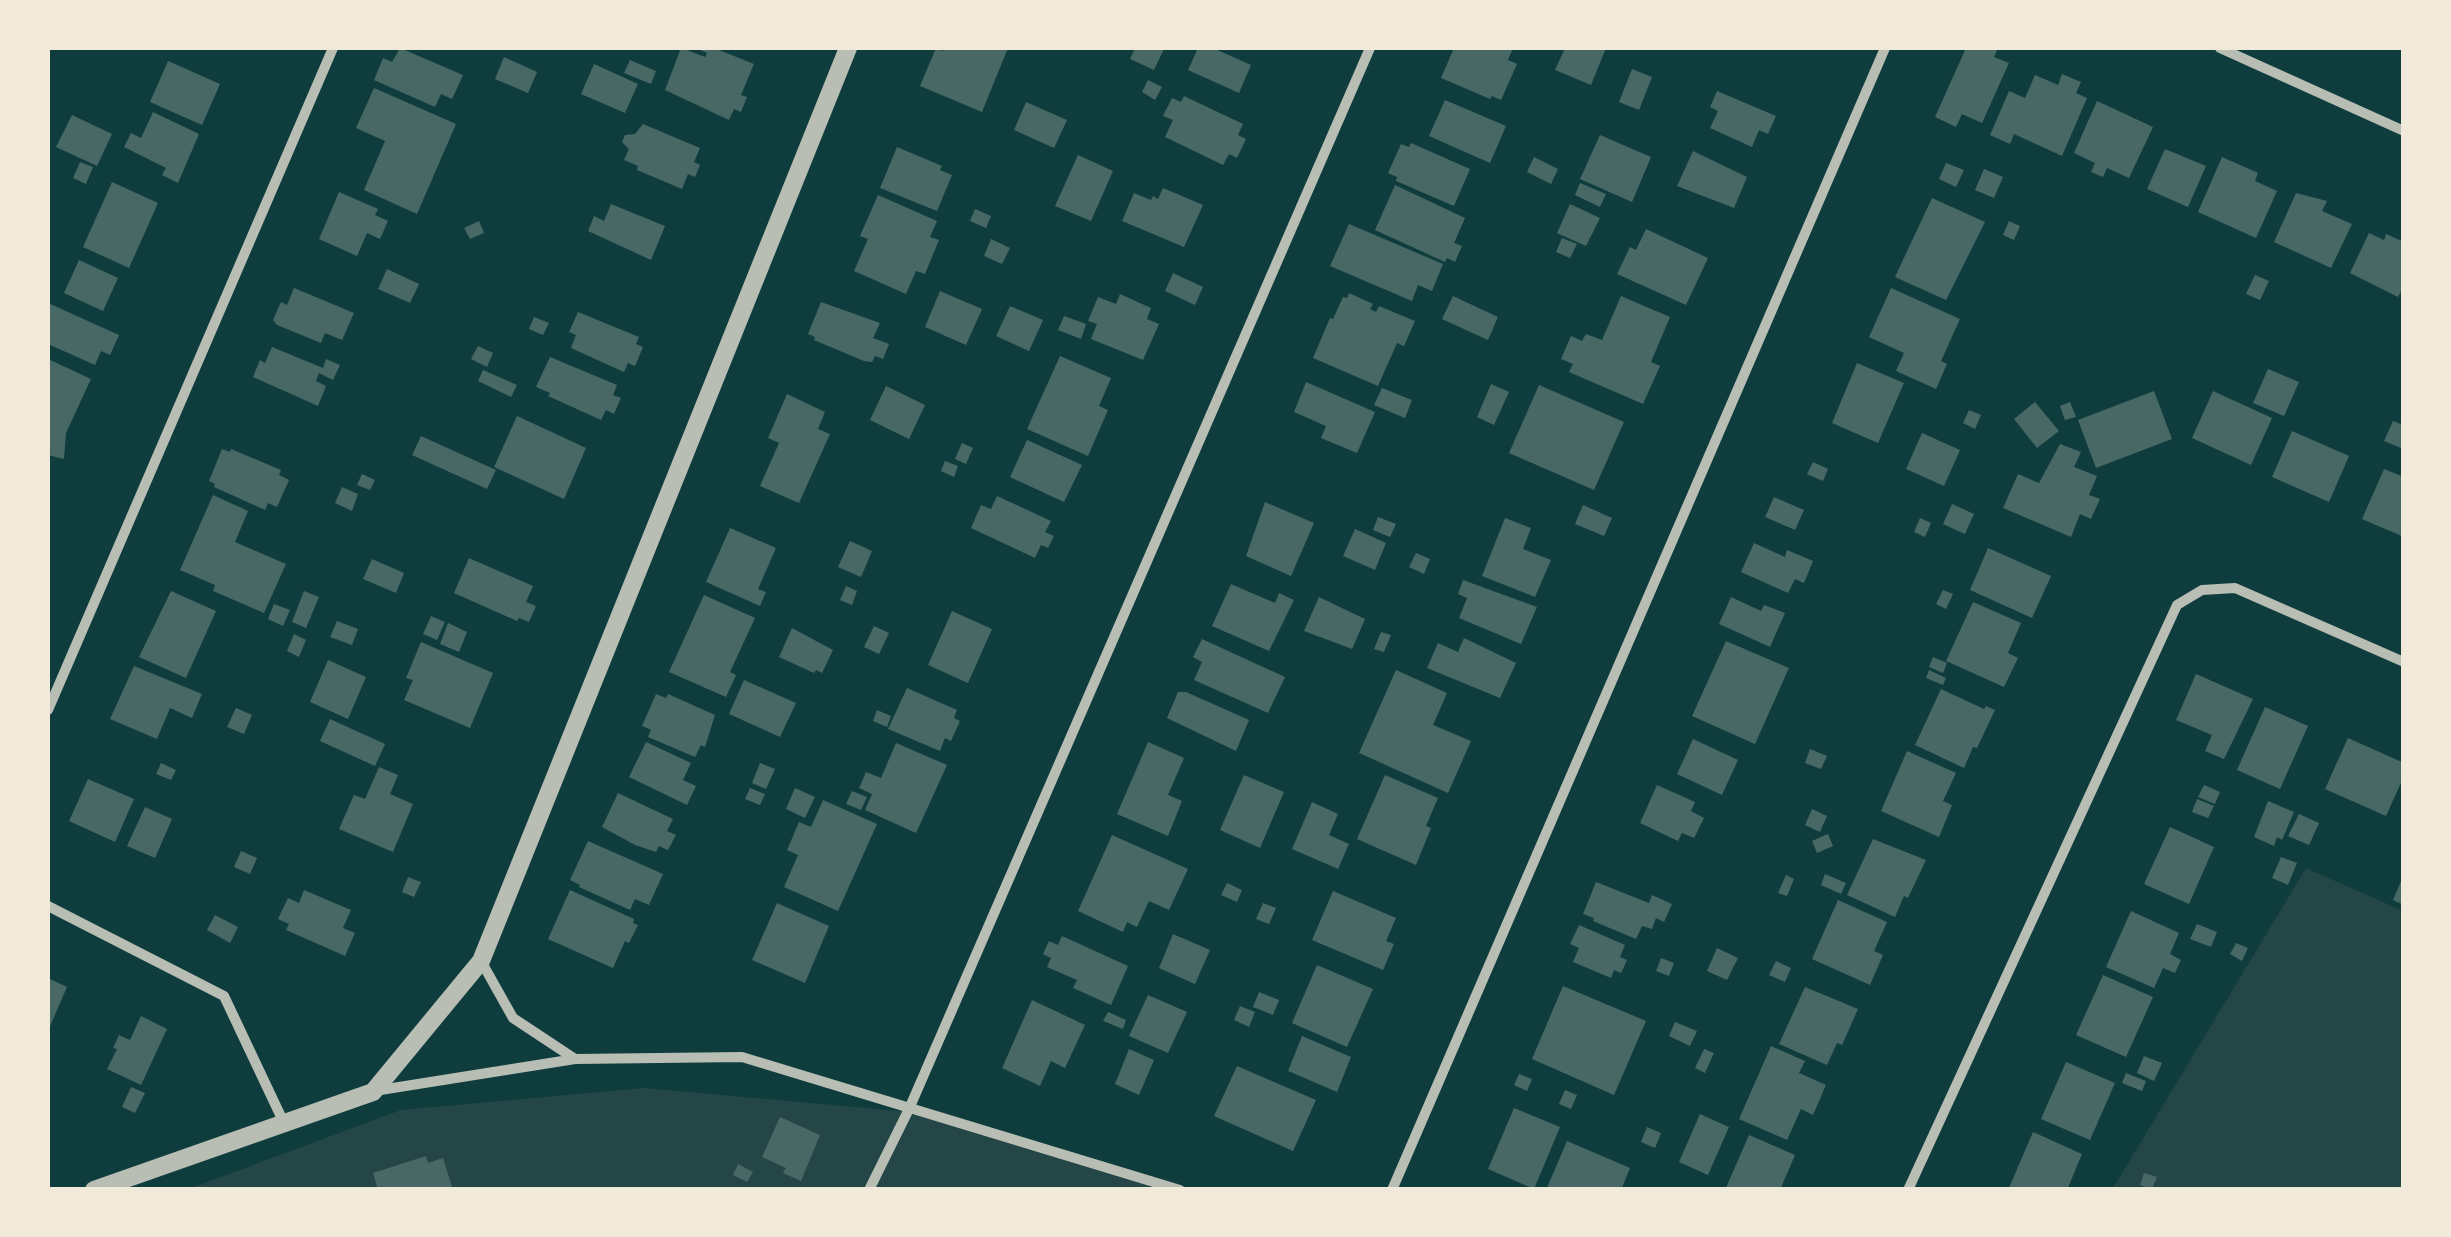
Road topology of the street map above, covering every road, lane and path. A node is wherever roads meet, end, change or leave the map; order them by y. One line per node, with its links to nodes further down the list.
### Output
1 (333, 48): 8 (street)
2 (848, 48): 10 (street)
3 (1370, 48): 13 (street)
4 (1884, 48): 18 (street)
5 (2220, 48): 6 (street)
6 (2404, 131)
7 (2404, 662): 19 (street)
8 (48, 710)
9 (48, 906): 14 (street)
10 (482, 961): 11 (street); 12 (street)
11 (575, 1059): 12 (street); 13 (street)
12 (373, 1092): 14 (street)
13 (910, 1108): 16 (street); 17 (street)
14 (284, 1122): 15 (street)
15 (94, 1190)
16 (869, 1190)
17 (1180, 1190)
18 (1392, 1190)
19 (1908, 1190)

